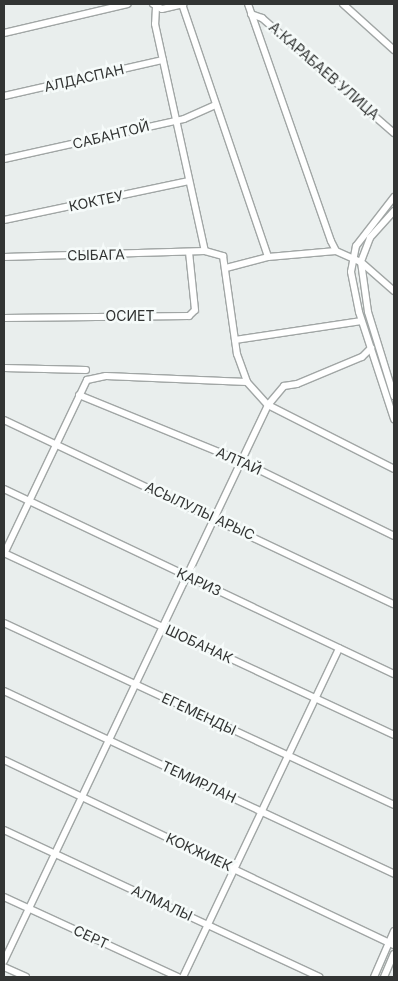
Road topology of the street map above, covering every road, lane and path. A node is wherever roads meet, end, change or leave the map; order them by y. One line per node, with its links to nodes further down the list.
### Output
1 (128, 4): 7 (street)
2 (182, 4): 5 (street); 11 (street)
3 (248, 4): 6 (street)
4 (343, 4): 8 (street)
5 (154, 5): 9 (street)
6 (251, 14): 13 (street, А.КАРАБАЕВ УЛИЦА); 20 (street)
7 (4, 33)
8 (394, 50)
9 (163, 60): 10 (street, АЛДАСПАН); 12 (street)
10 (4, 96)
11 (216, 105): 12 (street, САБАНТОЙ); 23 (street)
12 (177, 119): 14 (street, САБАНТОЙ); 15 (street)
13 (394, 133)
14 (4, 159)
15 (189, 181): 18 (street, КОКТЕУ); 19 (street)
16 (394, 197): 24 (street)
17 (393, 215): 25 (street)
18 (4, 220)
19 (205, 251): 21 (street, СЫБАГА); 26 (street)
20 (336, 251): 23 (street); 24 (street)
21 (189, 252): 22 (street, СЫБАГА); 28 (street, ОСИЕТ)
22 (4, 257)
23 (268, 257): 26 (street)
24 (352, 257): 25 (street); 29 (street)
25 (361, 262): 27 (street); 35 (street)
26 (226, 268): 30 (street)
27 (394, 291)
28 (4, 318)
29 (362, 320): 30 (street); 31 (street)
30 (235, 340): 34 (street)
31 (371, 348): 38 (street); 39 (street)
32 (4, 368): 33 (street)
33 (86, 370)
34 (247, 382): 36 (street); 38 (street)
35 (392, 382): 37 (street)
36 (79, 395): 41 (street); 42 (street, АЛТАЙ)
37 (394, 396)
38 (268, 405): 42 (street); 43 (street)
39 (394, 419)
40 (4, 420): 41 (street, АСЫЛУЛЫ АРЫС)
41 (56, 444): 45 (street); 46 (street, АСЫЛУЛЫ АРЫС)
42 (241, 461): 46 (street); 47 (street, АЛТАЙ)
43 (394, 469)
44 (4, 489): 45 (street, КАРИЗ)
45 (29, 502): 48 (street); 49 (street, КАРИЗ)
46 (214, 517): 49 (street); 50 (street, АСЫЛУЛЫ АРЫС)
47 (394, 536)
48 (4, 553): 52 (street, ШОБАНАК)
49 (186, 576): 52 (street); 53 (street, КАРИЗ)
50 (394, 604)
51 (4, 623): 55 (street, ЕГЕМЕНДЫ)
52 (162, 626): 55 (street); 57 (street, ШОБАНАК)
53 (339, 648): 54 (street, КАРИЗ); 57 (street)
54 (394, 674)
55 (134, 684): 59 (street); 60 (street, ЕГЕМЕНДЫ)
56 (4, 691): 59 (street, ТЕМИРЛАН)
57 (316, 698): 58 (street, ШОБАНАК); 60 (street)
58 (394, 735)
59 (108, 740): 62 (street); 64 (street, ТЕМИРЛАН)
60 (288, 756): 63 (street, ЕГЕМЕНДЫ); 64 (street)
61 (4, 760): 62 (street, КОКЖИЕК)
62 (81, 796): 66 (street); 67 (street, КОКЖИЕК)
63 (394, 804)
64 (262, 811): 67 (street); 68 (street, ТЕМИРЛАН)
65 (4, 830): 66 (street, АЛМАЛЫ)
66 (54, 854): 70 (street); 71 (street, АЛМАЛЫ)
67 (234, 868): 71 (street); 73 (street, КОКЖИЕК)
68 (394, 874)
69 (4, 897): 70 (street, СЕРТ)
70 (28, 908): 75 (street); 78 (street, СЕРТ)
71 (208, 924): 79 (street); 80 (street, АЛМАЛЫ)
72 (394, 932): 73 (street)
73 (392, 944): 81 (street)
74 (394, 954): 82 (street)
75 (4, 961)
76 (4, 967): 77 (street)
77 (26, 977)
78 (178, 977)
79 (183, 977)
80 (318, 977)
81 (374, 977)
82 (384, 977)

